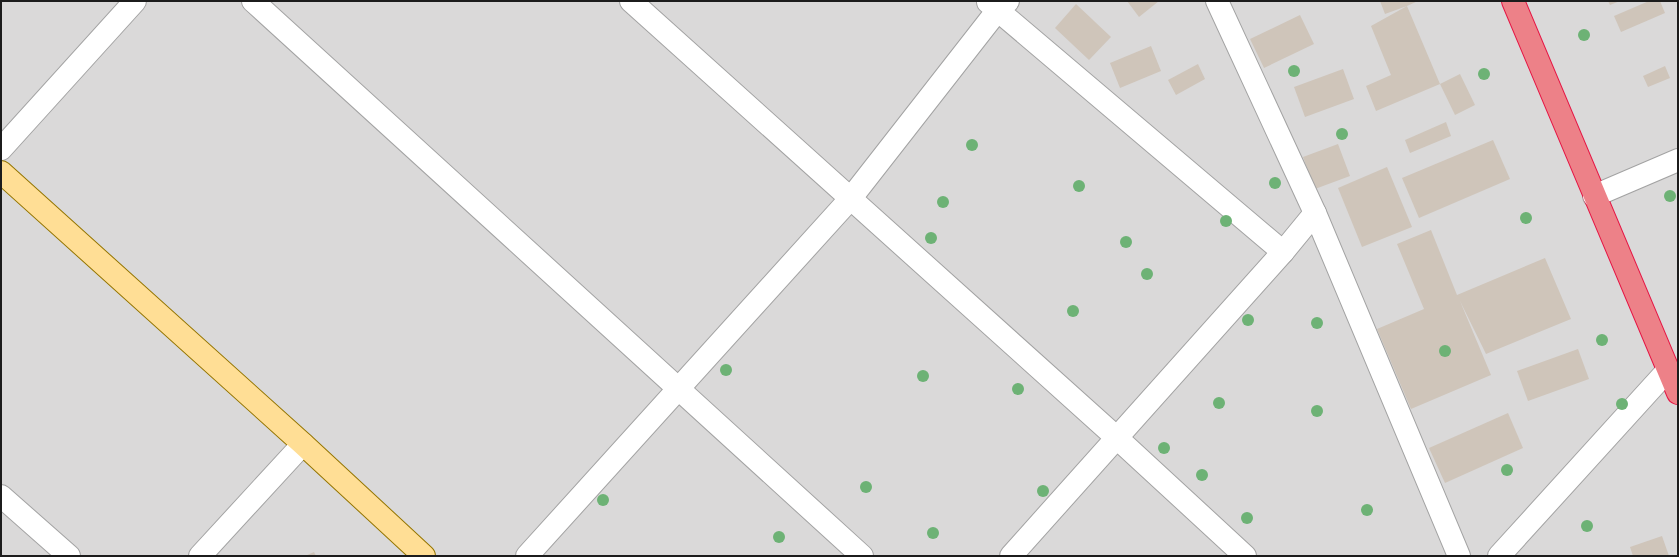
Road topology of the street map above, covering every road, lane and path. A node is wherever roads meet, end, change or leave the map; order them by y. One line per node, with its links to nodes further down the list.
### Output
1 (135, 1): 7 (street)
2 (253, 1): 15 (street)
3 (631, 1): 11 (street)
4 (1218, 1): 12 (street)
5 (1513, 1): 10 (highway)
6 (997, 4): 11 (street); 13 (street)
7 (1, 149)
8 (1678, 160): 10 (street)
9 (1, 172): 18 (main road)
10 (1594, 196): 14 (highway)
11 (851, 198): 15 (street); 17 (street)
12 (1315, 213): 13 (street); 27 (street)
13 (1283, 252): 17 (street)
14 (1668, 370): 16 (highway); 28 (street)
15 (678, 389): 23 (street); 24 (street)
16 (1678, 393)
17 (1117, 438): 25 (street); 26 (street)
18 (303, 444): 21 (street); 22 (main road)
19 (1, 496): 20 (street)
20 (69, 556)
21 (200, 556)
22 (424, 556)
23 (527, 556)
24 (862, 556)
25 (1011, 556)
26 (1245, 556)
27 (1459, 556)
28 (1499, 556)

